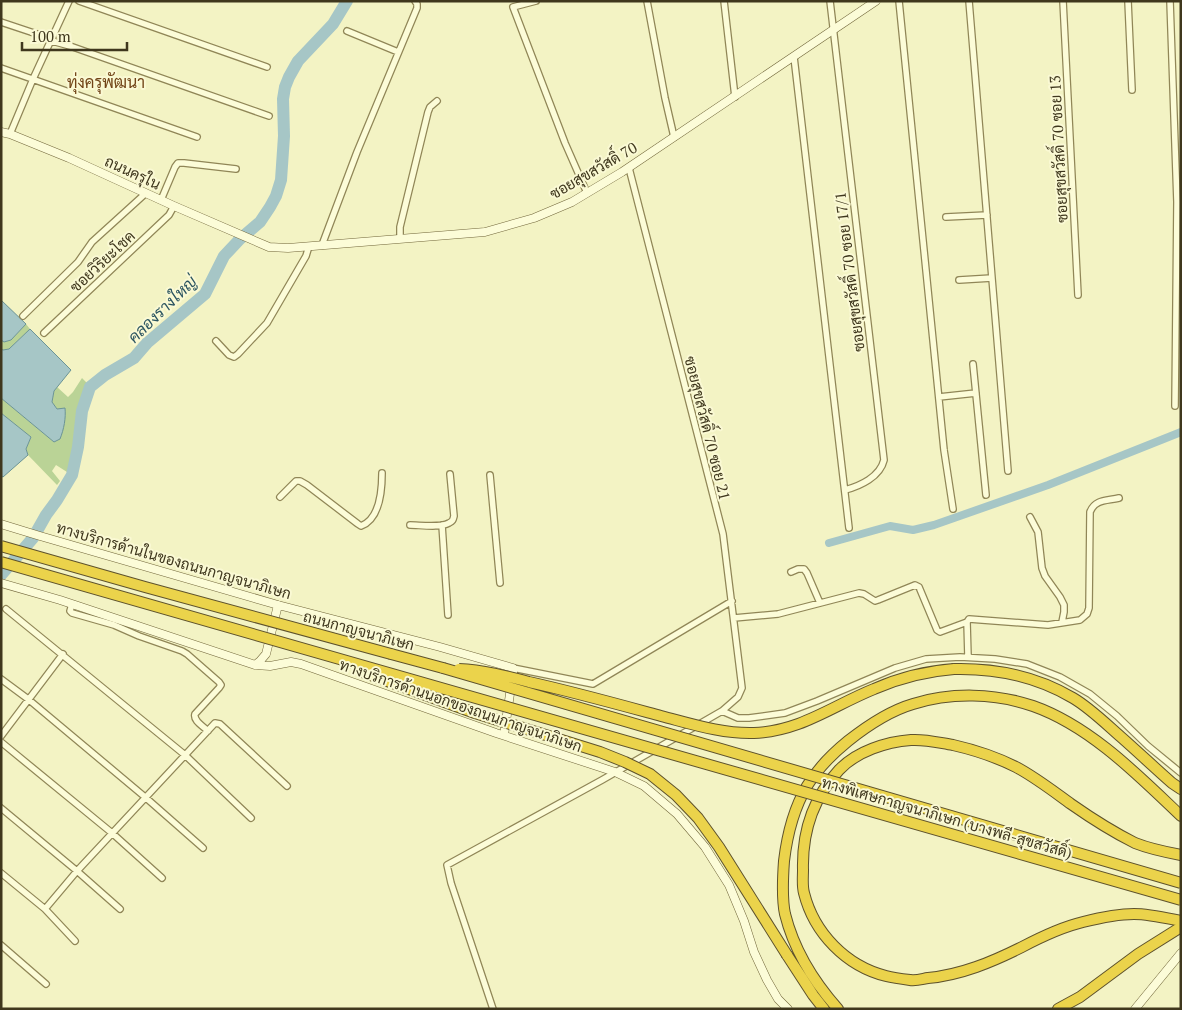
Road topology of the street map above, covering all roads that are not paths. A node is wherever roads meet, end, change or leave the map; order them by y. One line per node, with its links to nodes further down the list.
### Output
1 (69, 1): 17 (street)
2 (79, 1): 21 (street)
3 (415, 1): 18 (street)
4 (536, 1): 34 (street)
5 (647, 1): 30 (street)
6 (724, 1): 24 (street)
7 (830, 1): 15 (street, ซอยสุขสวัสดิ์ 70 ซอย 17/1)
8 (876, 1): 15 (main road, ซอยสุขสวัสดิ์ 70)
9 (899, 1): 51 (street)
10 (968, 1): 37 (street)
11 (1063, 1): 45 (street, ซอยสุขสวัสดิ์ 70 ซอย 13)
12 (1128, 1): 23 (street)
13 (1170, 1): 52 (street)
14 (1, 22): 17 (street)
15 (834, 30): 19 (main road, ซอยสุขสวัสดิ์ 70); 57 (street, ซอยสุขสวัสดิ์ 70 ซอย 17/1)
16 (347, 31): 18 (street)
17 (52, 40): 22 (street); 26 (street)
18 (398, 52): 41 (street)
19 (794, 57): 24 (main road, ซอยสุขสวัสดิ์ 70); 57 (street)
20 (1, 68): 22 (street)
21 (267, 68)
22 (34, 79): 28 (street); 29 (street)
23 (1132, 90)
24 (736, 97): 30 (main road, ซอยสุขสวัสดิ์ 70)
25 (437, 100): 39 (street)
26 (268, 116)
27 (1, 132): 28 (main road, ถนนครุใน)
28 (10, 134): 33 (main road, ถนนครุใน)
29 (198, 137)
30 (674, 137): 31 (main road, ซอยสุขสวัสดิ์ 70)
31 (629, 168): 34 (main road, ซอยสุขสวัสดิ์ 70); 72 (street, ซอยสุขสวัสดิ์ 70 ซอย 21)
32 (236, 169): 35 (street)
33 (146, 193): 35 (main road, ถนนครุใน); 46 (street)
34 (587, 193): 39 (main road, ซอยสุขสวัสดิ์ 70)
35 (161, 200): 36 (main road, ถนนครุใน)
36 (174, 206): 40 (main road, ถนนครุใน); 47 (street, ซอยวิริยะโชค)
37 (987, 215): 38 (street); 43 (street)
38 (946, 217)
39 (400, 239): 41 (main road, ซอยสุขสวัสดิ์ 70)
40 (253, 240): 42 (main road, ซอยสุขสวัสดิ์ 70)
41 (322, 245): 42 (main road, ซอยสุขสวัสดิ์ 70)
42 (309, 246): 48 (street)
43 (992, 278): 44 (street); 53 (street)
44 (960, 280)
45 (1078, 295)
46 (23, 316)
47 (44, 333)
48 (216, 341)
49 (973, 364): 50 (street)
50 (976, 393): 51 (street); 58 (street)
51 (939, 397): 61 (street)
52 (1175, 406)
53 (1008, 471)
54 (382, 474): 59 (street)
55 (450, 474): 65 (street)
56 (490, 476): 71 (street)
57 (845, 490): 66 (street)
58 (986, 494)
59 (280, 497)
60 (1119, 498): 80 (street)
61 (953, 509)
62 (1030, 517): 80 (street)
63 (1, 524): 74 (main road, ทางบริการด้านในของถนนกาญจนาภิเษก)
64 (410, 525): 65 (street)
65 (442, 525): 76 (street)
66 (850, 528)
67 (1, 546): 87 (highway, ถนนกาญจนาภิเษก, bridge)
68 (1, 562): 82 (highway, bridge)
69 (791, 572): 73 (street)
70 (1, 583): 78 (main road, ทางบริการด้านนอกของถนนกาญจนาภิเษก)
71 (500, 583)
72 (732, 601): 77 (street, ซอยสุขสวัสดิ์ 70 ซอย 21); 88 (street)
73 (820, 602): 77 (street); 79 (street)
74 (278, 605): 86 (main road); 88 (main road, ทางบริการด้านในของถนนกาญจนาภิเษก)
75 (6, 609): 84 (street)
76 (448, 615)
77 (734, 618): 91 (street, ซอยสุขสวัสดิ์ 70 ซอย 21)
78 (115, 622): 81 (main road, ทางบริการด้านนอกของถนนกาญจนาภิเษก); 83 (street)
79 (966, 622): 80 (street); 85 (street)
80 (1062, 622)
81 (186, 643): 83 (street); 86 (main road, ทางบริการด้านนอกของถนนกาญจนาภิเษก)
82 (301, 648): 113 (highway, ทางพิเศษกาญจนาภิเษก (บางพลี-สุขสวัสดิ์), bridge); 124 (highway, bridge)
83 (182, 651): 92 (street)
84 (63, 654): 90 (street); 97 (street)
85 (968, 657): 91 (street); 99 (street)
86 (254, 665): 93 (main road, ทางบริการด้านนอกของถนนกาญจนาภิเษก)
87 (443, 668): 96 (highway, ถนนกาญจนาภิเษก, bridge); 101 (highway, bridge)
88 (513, 668): 93 (main road)
89 (1, 680): 90 (street)
90 (28, 699): 94 (street); 102 (street)
91 (722, 711): 98 (street)
92 (208, 731): 97 (street); 100 (street)
93 (504, 735): 98 (main road, ทางบริการด้านนอกของถนนกาญจนาภิเษก)
94 (1, 736)
95 (1, 742): 106 (street)
96 (709, 746): 112 (highway, ทางพิเศษกาญจนาภิเษก (บางพลี-สุขสวัสดิ์), bridge)
97 (185, 755): 102 (street); 105 (street)
98 (615, 772): 122 (street); 123 (main road, ทางบริการด้านนอกของถนนกาญจนาภิเษก)
99 (1181, 773)
100 (287, 786)
101 (1181, 790)
102 (145, 797): 106 (street); 107 (street)
103 (1, 808): 109 (street)
104 (1181, 816): 125 (highway)
105 (251, 818)
106 (112, 833): 109 (street); 111 (street)
107 (203, 848)
108 (1181, 855): 116 (highway)
109 (77, 871): 114 (street); 115 (street)
110 (1, 873): 114 (street)
111 (162, 878)
112 (1181, 883)
113 (1181, 900)
114 (44, 909): 118 (street)
115 (120, 909)
116 (1181, 921)
117 (1181, 927): 126 (highway)
118 (75, 941)
119 (1, 945): 121 (street)
120 (1181, 953): 127 (main road)
121 (46, 984)
122 (493, 1009)
123 (788, 1009)
124 (824, 1009)
125 (838, 1009)
126 (1058, 1009)
127 (1135, 1009)

